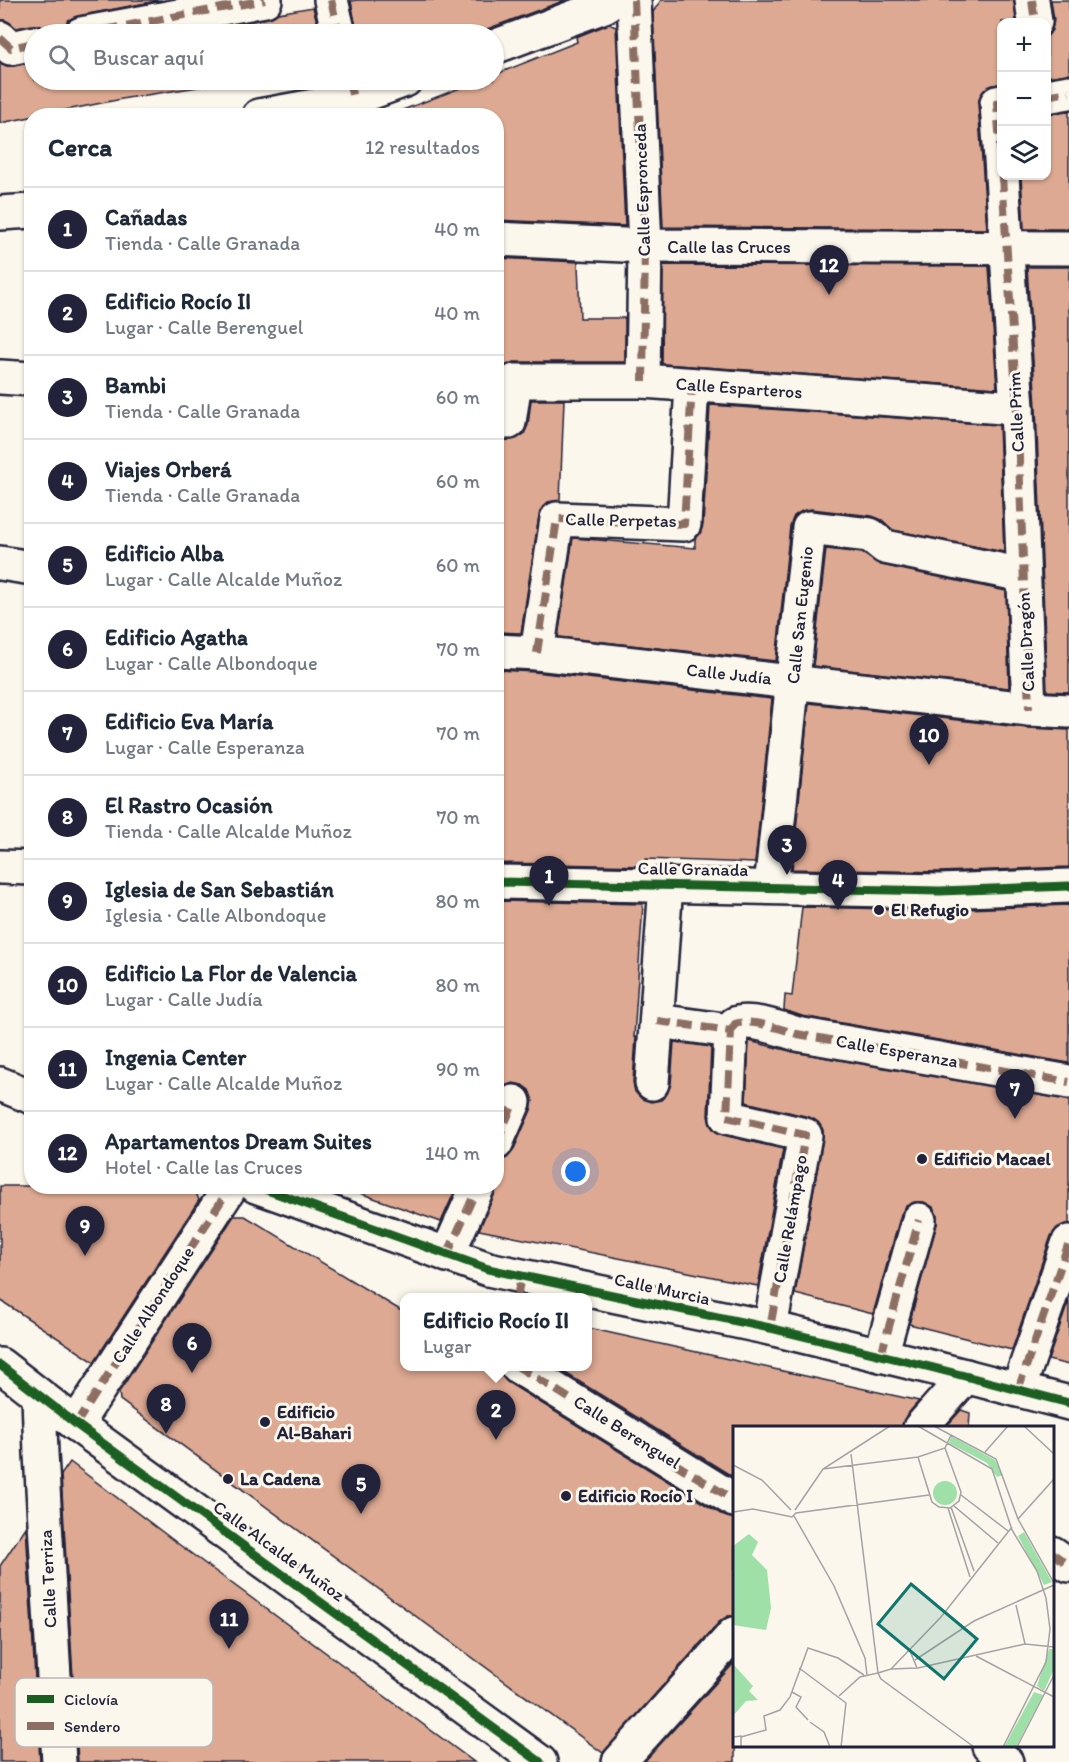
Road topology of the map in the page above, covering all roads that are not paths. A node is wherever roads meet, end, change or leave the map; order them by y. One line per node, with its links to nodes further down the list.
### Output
1 (265, 0): 8 (street)
2 (332, 0): 9 (street)
3 (614, 0): 6 (street)
4 (633, 0): 19 (street, Calle Espronceda)
5 (1032, 0): 7 (street)
6 (567, 9): 11 (street)
7 (1034, 18)
8 (135, 24)
9 (337, 24)
10 (0, 38): 12 (street)
11 (504, 42)
12 (24, 45)
13 (348, 90): 16 (street)
14 (1069, 93): 15 (street)
15 (1051, 95)
16 (287, 108)
17 (1002, 180): 21 (street, Calle Prim)
18 (504, 239): 19 (street, Calle las Cruces)
19 (645, 246): 21 (street, Calle las Cruces); 24 (street, Calle Espronceda)
20 (1069, 248): 21 (street, Calle las Cruces)
21 (1007, 249): 26 (street, Calle Prim)
22 (0, 377): 23 (street)
23 (24, 378)
24 (643, 381): 25 (street, Calle Esparteros); 27 (street, Calle Esparteros)
25 (692, 385): 26 (street, Calle Esparteros); 32 (street, Calle Perpetas)
26 (1017, 408): 30 (street, Calle Prim)
27 (504, 422)
28 (0, 563): 29 (street)
29 (24, 567)
30 (1023, 575): 33 (street, Calle San Eugenio); 34 (street, Calle Dragón)
31 (504, 651): 32 (street, Calle Judía)
32 (537, 653): 33 (street, Calle Judía)
33 (794, 681): 34 (street, Calle Judía); 41 (street, Calle San Eugenio)
34 (1029, 709): 35 (street, Calle Judía)
35 (1069, 711)
36 (0, 867): 37 (street)
37 (24, 868)
38 (504, 882): 39 (street, Calle Granada)
39 (666, 884): 41 (street, Calle Granada); 42 (street)
40 (1069, 886): 41 (street, Calle Granada)
41 (771, 887)
42 (657, 1021): 43 (street); 45 (street)
43 (731, 1031): 44 (street, Calle Esperanza); 59 (street, Calle Relámpago)
44 (1069, 1082)
45 (652, 1083)
46 (0, 1084): 47 (street)
47 (24, 1094)
48 (514, 1102): 49 (street)
49 (504, 1125)
50 (226, 1194): 67 (street, Calle Albondoque)
51 (278, 1194): 55 (street, Calle Murcia)
52 (474, 1194): 55 (street)
53 (919, 1220): 60 (street)
54 (1069, 1242): 64 (street)
55 (447, 1255): 56 (street, Calle Murcia)
56 (519, 1287): 57 (street, Calle Murcia)
57 (556, 1293)
58 (592, 1299): 59 (street, Calle Murcia)
59 (770, 1328): 60 (street, Calle Murcia)
60 (882, 1355): 63 (street, Calle Murcia)
61 (0, 1365): 65 (street, Calle Alcalde Muñoz)
62 (525, 1371): 69 (street, Calle Berenguel)
63 (966, 1376): 64 (street, Calle Murcia); 68 (street)
64 (1018, 1390): 66 (street, Calle Murcia)
65 (39, 1396): 67 (street, Calle Alcalde Muñoz); 73 (street, Calle Terriza)
66 (1069, 1403)
67 (76, 1424): 77 (street, Calle Alcalde Muñoz)
68 (922, 1426)
69 (733, 1499)
70 (1054, 1554): 71 (street)
71 (1069, 1565)
72 (733, 1636): 78 (street)
73 (54, 1678)
74 (58, 1747): 76 (street, Calle Terriza)
75 (990, 1747): 79 (street)
76 (59, 1762)
77 (540, 1762)
78 (619, 1762)
79 (1006, 1762)

